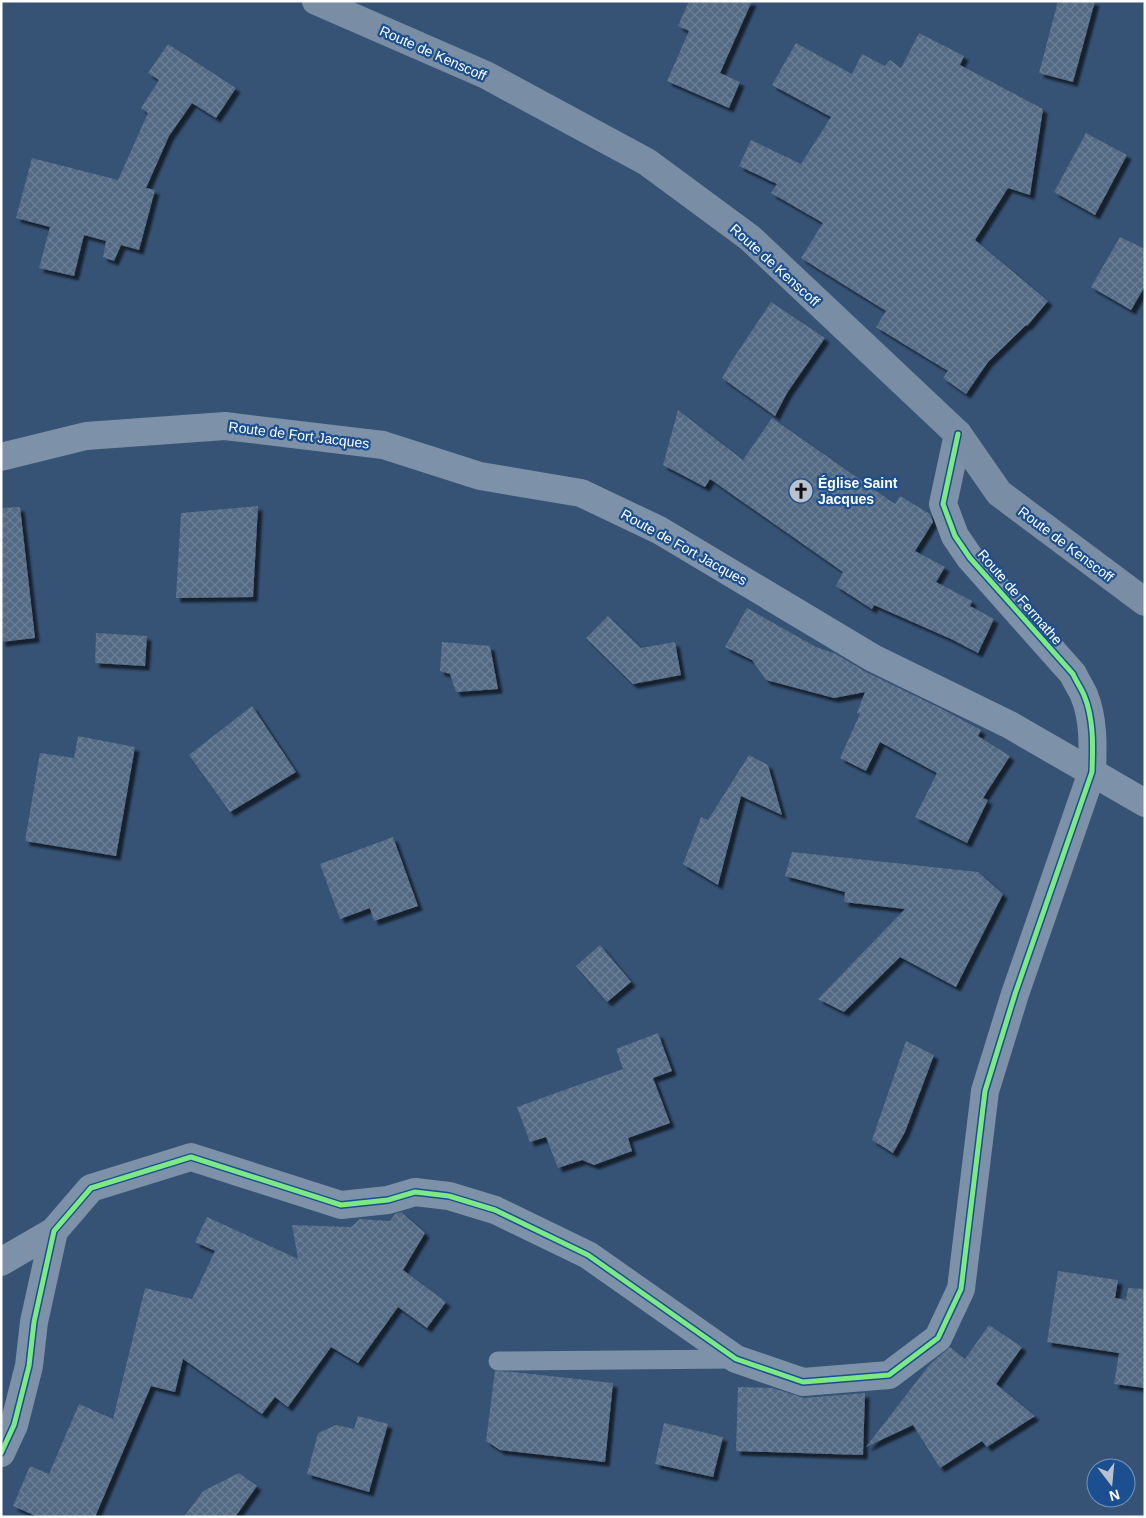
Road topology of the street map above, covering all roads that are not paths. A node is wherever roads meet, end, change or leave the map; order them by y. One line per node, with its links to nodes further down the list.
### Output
1 (316, 1): 2 (main road, Route de Kenscoff)
2 (958, 434): 4 (main road, Route de Kenscoff); 5 (street, Route de Fermathe)
3 (1, 456): 5 (street, Route de Fort Jacques)
4 (1145, 602)
5 (1092, 772): 6 (street, Route de Fort Jacques); 9 (street, Route de Fermathe)
6 (1145, 804)
7 (54, 1231): 8 (street); 9 (street, Route de Fermathe); 11 (street)
8 (1, 1262)
9 (736, 1359): 10 (lane)
10 (498, 1360)
11 (1, 1453)

